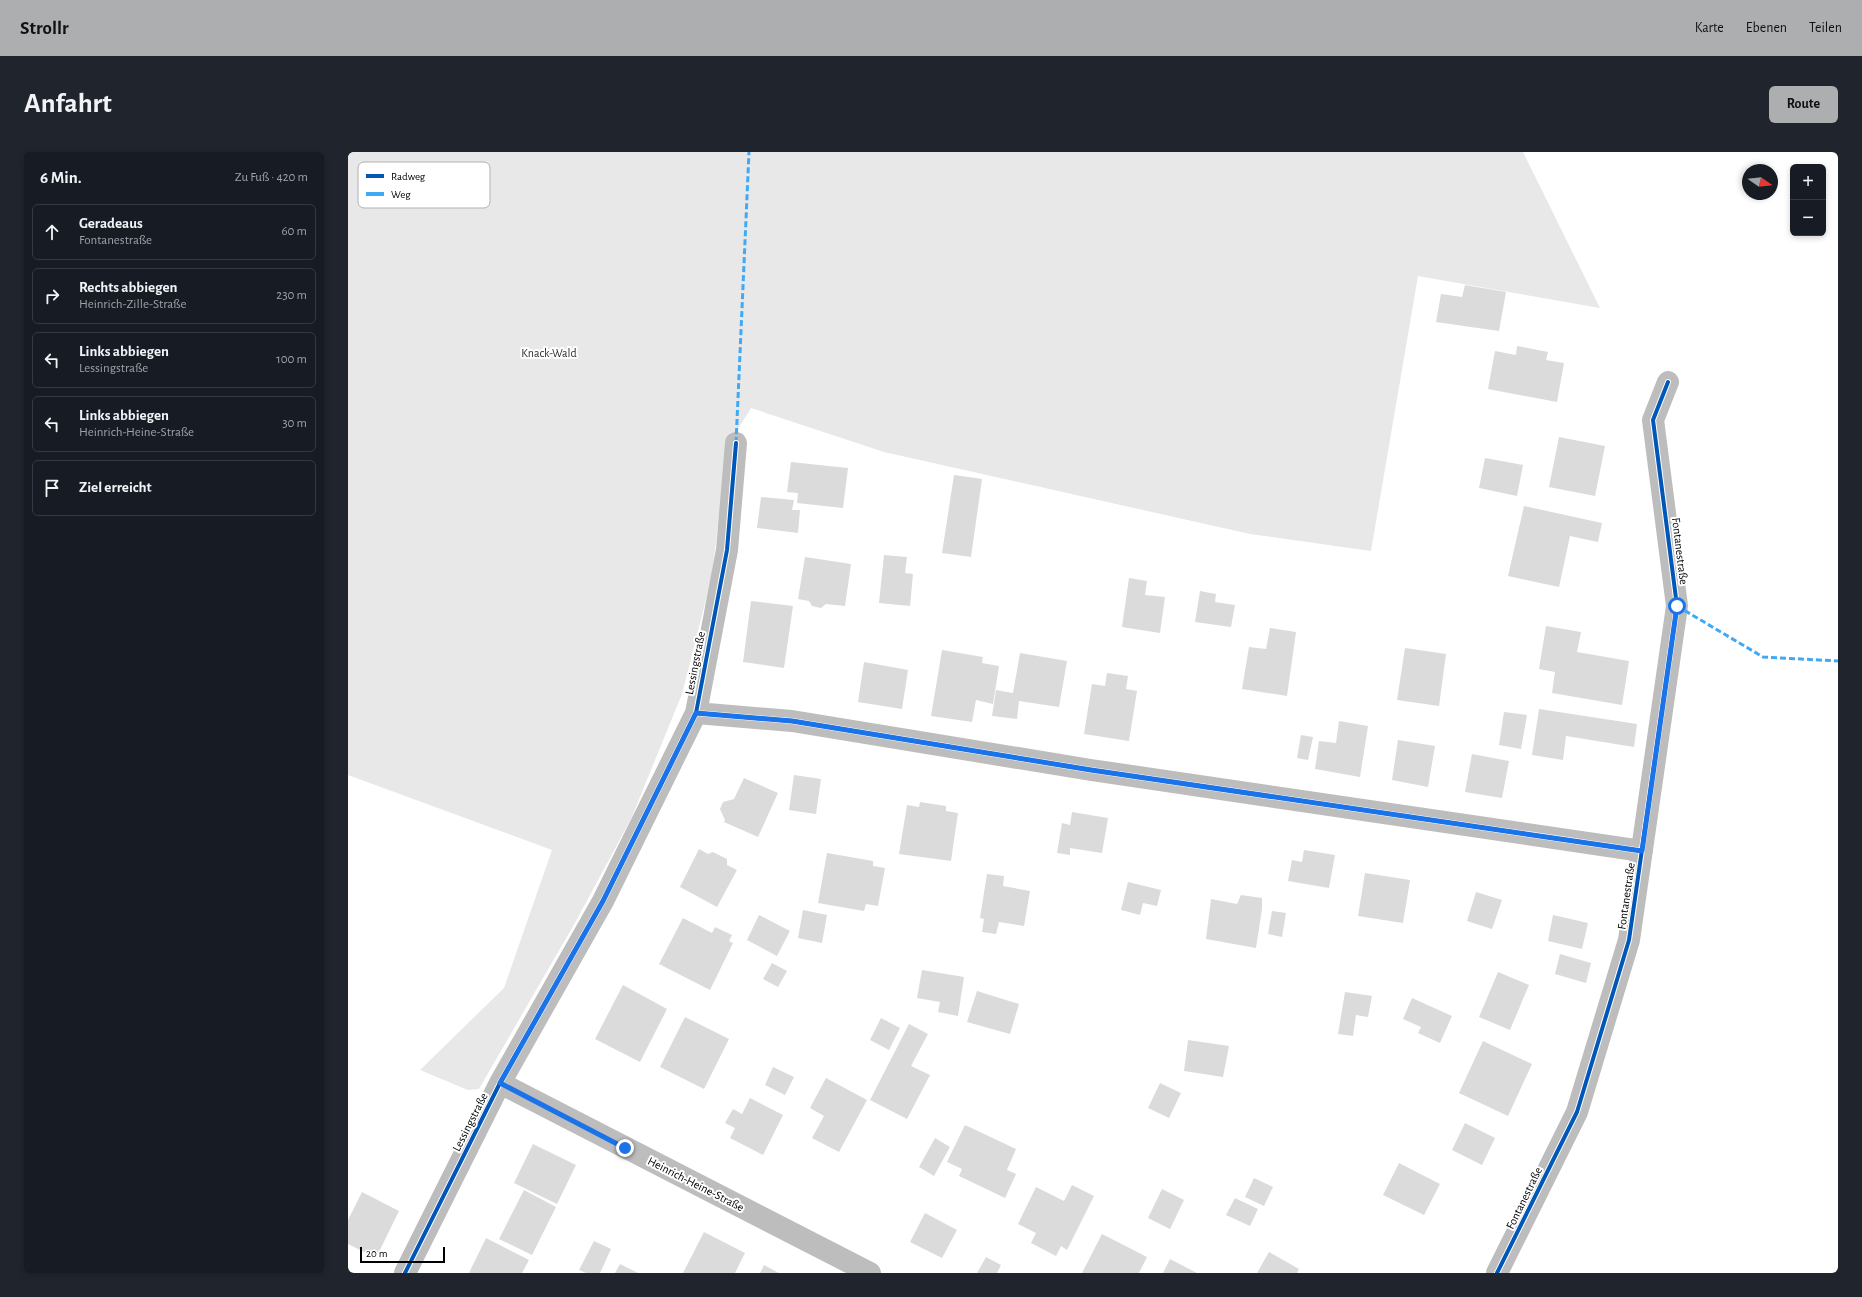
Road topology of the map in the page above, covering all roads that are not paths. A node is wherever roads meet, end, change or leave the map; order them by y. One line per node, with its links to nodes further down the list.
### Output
1 (1668, 382): 4 (street, Fontanestraße)
2 (736, 443): 3 (street, Lessingstraße)
3 (696, 713): 4 (street); 5 (street, Lessingstraße)
4 (1642, 851): 8 (street, Fontanestraße)
5 (500, 1083): 6 (street, Lessingstraße); 7 (street, Heinrich-Heine-Straße)
6 (405, 1273)
7 (870, 1273)
8 (1498, 1273)

